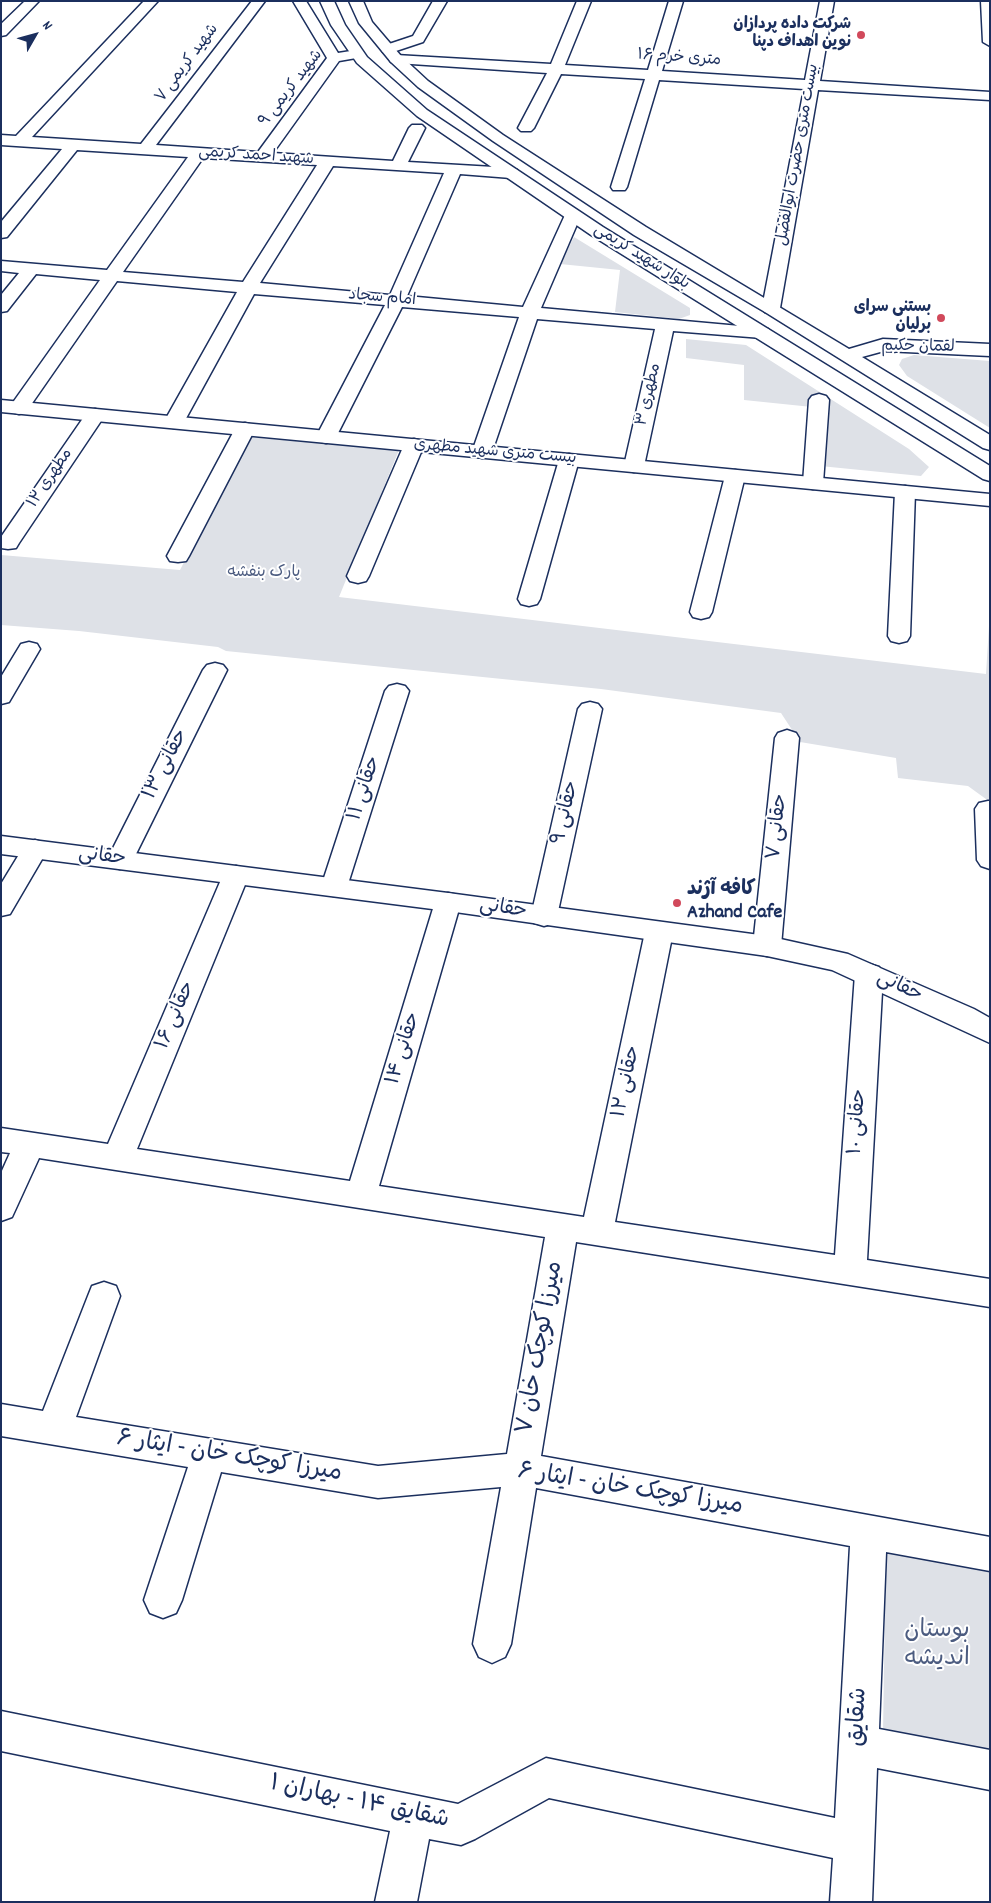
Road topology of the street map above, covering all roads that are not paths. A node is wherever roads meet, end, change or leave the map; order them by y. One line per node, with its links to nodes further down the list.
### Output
1 (33, 1): 12 (street)
2 (152, 1): 24 (street)
3 (259, 1): 26 (street, شهید کریمی ۷)
4 (299, 1): 16 (street)
5 (327, 1): 14 (street, بلوار شهید کریمی)
6 (356, 1): 15 (street, بلوار شهید کریمی)
7 (440, 1): 15 (street)
8 (584, 1): 17 (street)
9 (676, 1): 18 (street)
10 (827, 1): 19 (street, بیست متری حضرت ابوالفضل)
11 (988, 1): 13 (street)
12 (1, 32)
13 (990, 42)
14 (357, 54): 16 (street, شهید کریمی ۹); 32 (street, بلوار شهید کریمی)
15 (392, 54): 17 (street, ۱۶ متری خرم); 42 (street, بلوار شهید کریمی)
16 (334, 58): 28 (street, شهید کریمی ۹)
17 (556, 69): 18 (street, ۱۶ متری خرم); 22 (street)
18 (653, 75): 19 (street, ۱۶ متری خرم); 33 (street)
19 (812, 85): 20 (street, ۱۶ متری خرم); 42 (street, بیست متری حضرت ابوالفضل)
20 (990, 96)
21 (417, 128): 30 (street)
22 (526, 128)
23 (1, 140): 24 (street, شهید احمد کریمی)
24 (20, 141): 25 (street, شهید احمد کریمی)
25 (73, 145): 26 (street, شهید احمد کریمی); 35 (street)
26 (144, 149): 27 (street, شهید احمد کریمی)
27 (198, 153): 28 (street, شهید احمد کریمی); 38 (street)
28 (262, 157): 29 (street, شهید احمد کریمی)
29 (328, 161): 30 (street, شهید احمد کریمی); 39 (street)
30 (398, 166): 31 (street, شهید احمد کریمی)
31 (454, 169): 32 (street, شهید احمد کریمی); 40 (street)
32 (511, 173): 34 (street, بلوار شهید کریمی)
33 (619, 187)
34 (574, 215): 43 (street); 45 (street, بلوار شهید کریمی)
35 (1, 233)
36 (1, 266): 37 (street, امام سجاد)
37 (31, 269): 38 (street, امام سجاد); 41 (street)
38 (111, 276): 39 (street, امام سجاد); 49 (street)
39 (248, 288): 40 (street, امام سجاد); 51 (street)
40 (396, 301): 43 (street, امام سجاد); 53 (street)
41 (1, 307)
42 (771, 308): 47 (street, بلوار شهید کریمی)
43 (530, 312): 44 (street, امام سجاد); 57 (street)
44 (665, 324): 45 (street, امام سجاد); 59 (street, مطهری ۳)
45 (762, 333): 56 (street, بلوار شهید کریمی)
46 (990, 350): 47 (street, لقمان حکیم)
47 (847, 356): 54 (street, بلوار شهید کریمی)
48 (819, 400): 62 (street)
49 (10, 407): 50 (street, بیست متری شهید مطهری)
50 (95, 415): 51 (street, بیست متری شهید مطهری); 65 (street, مطهری ۱۲)
51 (174, 422): 52 (street, بیست متری شهید مطهری)
52 (245, 429): 53 (street, بیست متری شهید مطهری); 66 (street)
53 (326, 437): 55 (street, بیست متری شهید مطهری)
54 (990, 444)
55 (414, 445): 57 (street, بیست متری شهید مطهری); 67 (street)
56 (951, 450): 60 (street, بلوار شهید کریمی); 63 (street)
57 (482, 452): 58 (street, بیست متری شهید مطهری)
58 (570, 460): 59 (street, بیست متری شهید مطهری); 68 (street)
59 (634, 466): 61 (street, بیست متری شهید مطهری)
60 (990, 474)
61 (735, 476): 62 (street, بیست متری شهید مطهری); 69 (street)
62 (814, 483): 63 (street, بیست متری شهید مطهری)
63 (905, 492): 64 (street, بیست متری شهید مطهری); 70 (street)
64 (990, 500)
65 (8, 543)
66 (178, 556)
67 (358, 576)
68 (529, 600)
69 (701, 612)
70 (899, 636)
71 (30, 649): 74 (street)
72 (215, 670): 80 (street, حقانی ۱۳)
73 (398, 691): 83 (street, حقانی ۱۱)
74 (1, 696)
75 (590, 709): 86 (street, حقانی ۹)
76 (787, 738): 88 (street, حقانی ۷)
77 (988, 809): 81 (street)
78 (1, 845): 79 (street, حقانی)
79 (35, 849): 80 (street, حقانی); 85 (street)
80 (120, 860): 82 (street, حقانی)
81 (990, 860)
82 (236, 875): 83 (street, حقانی); 92 (street, حقانی ۱۶)
83 (334, 887): 84 (street, حقانی)
84 (448, 902): 86 (street, حقانی); 93 (street, حقانی ۱۴)
85 (1, 907)
86 (544, 916): 87 (street, حقانی)
87 (659, 932): 88 (street, حقانی); 96 (street, حقانی ۱۲)
88 (767, 946): 89 (street, حقانی)
89 (869, 974): 90 (street, حقانی); 97 (street, حقانی ۱۰)
90 (990, 1032)
91 (15, 1142): 92 (street); 94 (street)
92 (118, 1158): 93 (street)
93 (361, 1195): 95 (street)
94 (1, 1208)
95 (563, 1226): 96 (street); 103 (street, میرزا کوچک خان ۷)
96 (597, 1232): 97 (street)
97 (850, 1271): 98 (street)
98 (990, 1292)
99 (104, 1296): 101 (street)
100 (1, 1420): 101 (street, میرزا کوچک خان - ایثار ۶)
101 (54, 1429): 102 (street, میرزا کوچک خان - ایثار ۶)
102 (209, 1455): 103 (street, میرزا کوچک خان - ایثار ۶); 106 (street)
103 (521, 1469): 104 (street, میرزا کوچک خان - ایثار ۶); 107 (street, میرزا کوچک خان ۷)
104 (869, 1532): 105 (street, میرزا کوچک خان - ایثار ۶); 109 (street, شقایق)
105 (990, 1554)
106 (163, 1600)
107 (492, 1644)
108 (1, 1730): 111 (street, شقایق ۱۴ - بهاران ۱)
109 (859, 1745): 110 (street); 112 (street, شقایق)
110 (990, 1770)
111 (414, 1815): 112 (street, شقایق ۱۴ - بهاران ۱); 113 (street)
112 (853, 1842): 114 (street, شقایق)
113 (396, 1902)
114 (851, 1902)

